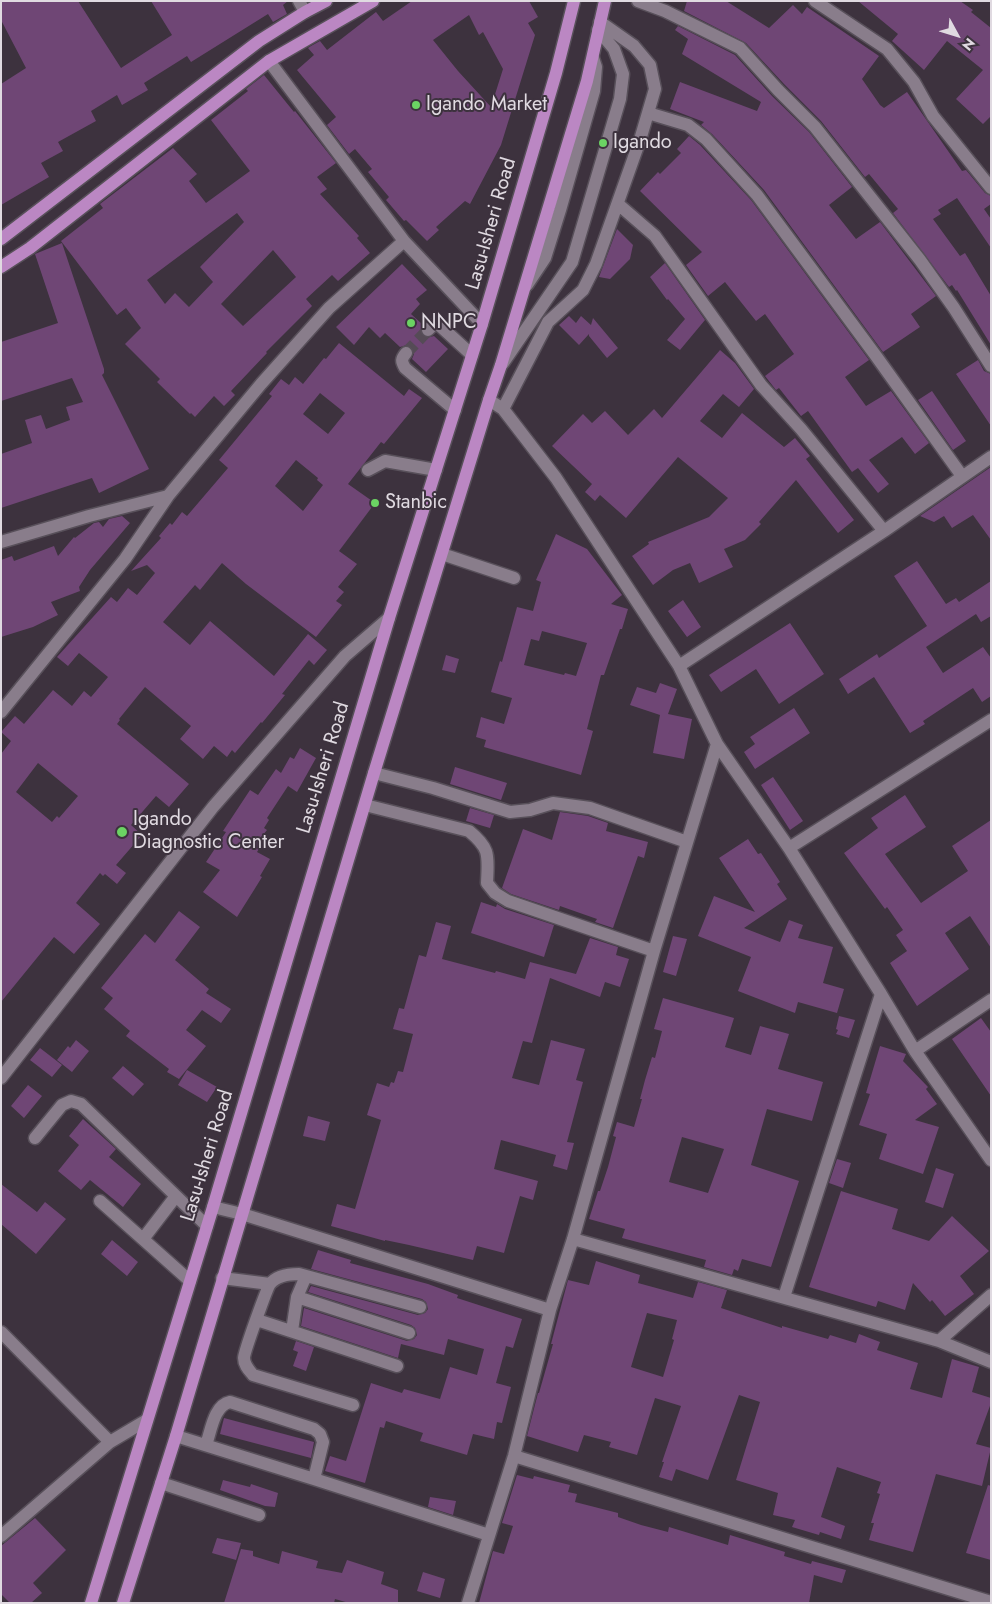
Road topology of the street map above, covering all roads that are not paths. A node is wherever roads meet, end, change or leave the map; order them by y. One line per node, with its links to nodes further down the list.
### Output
1 (326, 1): 7 (main road)
2 (373, 1): 9 (main road)
3 (574, 1): 16 (main road, Lasu-Isheri Road)
4 (605, 1): 8 (main road)
5 (638, 1): 21 (street)
6 (815, 1): 11 (street)
7 (302, 7): 13 (main road)
8 (599, 26): 10 (street); 20 (main road); 20 (street)
9 (269, 61): 14 (street); 15 (main road)
10 (648, 113): 12 (street); 28 (street)
11 (991, 188)
12 (618, 204): 23 (street); 30 (street)
13 (1, 239)
14 (404, 241): 16 (street); 29 (street)
15 (1, 267)
16 (482, 324): 19 (main road, Lasu-Isheri Road)
17 (428, 330): 19 (street)
18 (406, 353): 24 (street)
19 (472, 355): 24 (main road, Lasu-Isheri Road)
20 (502, 366): 22 (main road)
21 (991, 366)
22 (489, 400): 23 (street); 32 (main road)
23 (503, 409): 35 (street)
24 (455, 410): 27 (main road, Lasu-Isheri Road)
25 (991, 458): 28 (street)
26 (368, 470): 27 (street)
27 (436, 470): 34 (main road, Lasu-Isheri Road)
28 (962, 476): 30 (street)
29 (168, 496): 31 (street); 36 (street)
30 (884, 531): 35 (street)
31 (1, 542)
32 (442, 554): 33 (street); 39 (main road)
33 (514, 578)
34 (389, 618): 47 (street); 52 (main road, Lasu-Isheri Road)
35 (679, 666): 38 (street)
36 (1, 712)
37 (991, 720): 42 (street)
38 (717, 744): 41 (street); 42 (street)
39 (374, 773): 40 (main road); 41 (street)
40 (365, 805): 43 (street); 53 (main road)
41 (687, 842): 43 (street)
42 (790, 848): 44 (street)
43 (654, 951): 56 (street)
44 (881, 994): 46 (street); 63 (street)
45 (991, 1000): 46 (street)
46 (915, 1051): 49 (street)
47 (1, 1078)
48 (35, 1138): 50 (street)
49 (991, 1160)
50 (176, 1196): 54 (street); 55 (street)
51 (100, 1201): 55 (street)
52 (213, 1207): 53 (street); 54 (main road, Lasu-Isheri Road)
53 (242, 1214): 58 (main road); 65 (street)
54 (207, 1226): 59 (main road, Lasu-Isheri Road)
55 (143, 1239): 59 (street)
56 (573, 1239): 63 (street); 65 (street)
57 (306, 1276): 60 (street); 62 (street); 64 (street)
58 (222, 1278): 60 (street); 75 (main road)
59 (190, 1281): 74 (main road, Lasu-Isheri Road)
60 (270, 1284): 66 (street)
61 (991, 1295): 70 (street)
62 (298, 1297): 67 (street); 69 (street)
63 (784, 1297): 70 (street)
64 (420, 1308)
65 (550, 1310): 78 (street)
66 (257, 1320): 67 (street); 73 (street)
67 (292, 1331): 72 (street)
68 (1, 1332): 76 (street)
69 (409, 1333)
70 (939, 1341): 71 (street)
71 (991, 1362)
72 (396, 1366)
73 (353, 1405)
74 (147, 1420): 76 (street); 85 (main road, Lasu-Isheri Road)
75 (176, 1436): 77 (street); 80 (main road)
76 (110, 1442): 83 (street)
77 (206, 1445): 79 (street); 79 (street)
78 (514, 1456): 82 (street); 84 (street)
79 (314, 1479): 82 (street)
80 (161, 1483): 81 (street); 86 (main road)
81 (259, 1515)
82 (489, 1535): 87 (street)
83 (1, 1536)
84 (991, 1602)
85 (91, 1603)
86 (123, 1603)
87 (468, 1603)

